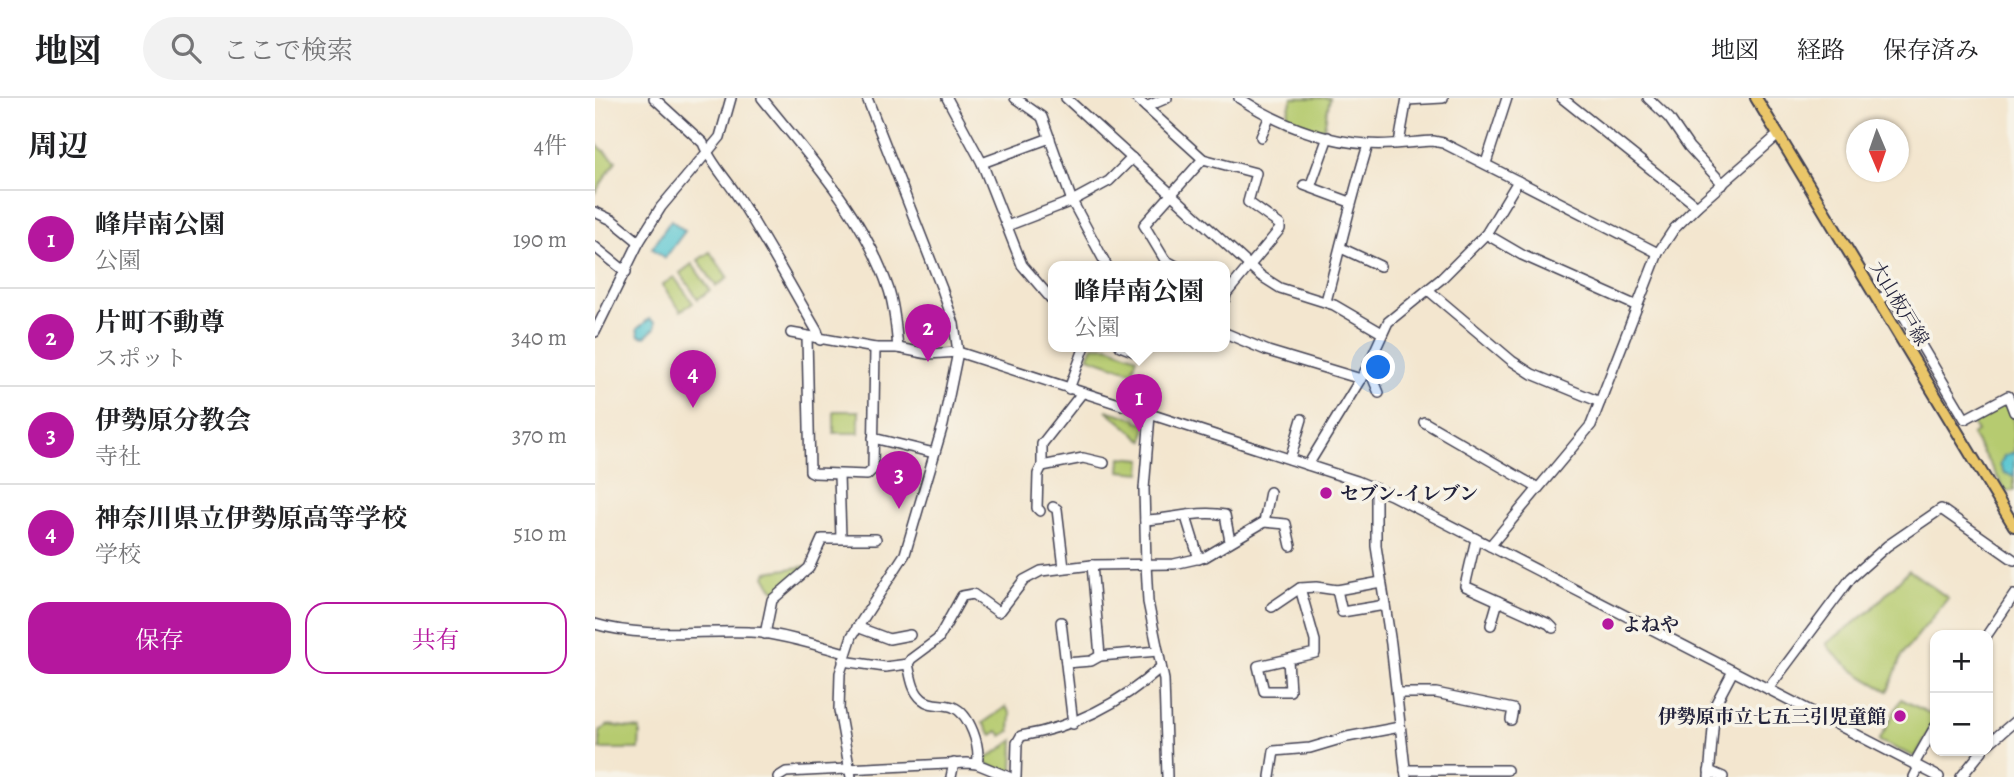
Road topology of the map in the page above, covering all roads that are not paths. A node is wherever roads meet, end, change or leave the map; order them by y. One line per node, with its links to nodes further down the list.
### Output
1 (654, 98): 25 (street)
2 (731, 98): 25 (street)
3 (762, 98): 61 (street)
4 (867, 98): 62 (street)
5 (947, 98): 28 (street)
6 (1015, 98): 22 (street)
7 (1066, 98): 26 (street)
8 (1136, 98): 17 (street)
9 (1167, 98): 17 (street)
10 (1239, 98): 18 (street)
11 (1443, 98): 16 (street)
12 (1507, 98): 29 (street)
13 (1562, 98): 35 (street)
14 (1648, 98): 31 (street)
15 (1756, 98): 19 (main road, 大山板戸線)
16 (1407, 99): 23 (street)
17 (1146, 107): 27 (street)
18 (1269, 118): 20 (street); 21 (street)
19 (1778, 135): 31 (street); 51 (main road, 大山板戸線)
20 (1261, 137)
21 (1328, 137): 24 (street); 34 (street)
22 (1050, 138): 28 (street); 33 (street)
23 (1399, 143): 24 (street); 29 (street)
24 (1368, 145): 34 (street)
25 (707, 152): 39 (street); 59 (street)
26 (1132, 158): 32 (street); 33 (street)
27 (1203, 159): 32 (street); 46 (street)
28 (982, 163): 37 (street)
29 (1486, 163): 30 (street)
30 (1518, 181): 38 (street); 42 (street)
31 (1723, 184): 35 (street)
32 (1170, 194): 44 (street); 46 (street)
33 (1072, 201): 37 (street); 43 (street)
34 (1350, 202): 41 (street)
35 (1697, 206): 42 (street)
36 (595, 212): 39 (street)
37 (1007, 226): 50 (street)
38 (1486, 234): 49 (street); 53 (street)
39 (639, 242): 47 (street)
40 (595, 247): 47 (street)
41 (1341, 248): 45 (street); 52 (street)
42 (1658, 253): 53 (street)
43 (1104, 261)
44 (1162, 261)
45 (1380, 266)
46 (1250, 267): 48 (street); 52 (street)
47 (626, 272): 54 (street)
48 (1230, 289)
49 (1428, 290): 56 (street); 71 (street)
50 (1048, 295)
51 (1878, 300): 72 (street); 91 (main road, 大山板戸線)
52 (1326, 301): 56 (street)
53 (1637, 306): 71 (street)
54 (595, 332)
55 (792, 333): 58 (street)
56 (1382, 333): 66 (street)
57 (1230, 335): 67 (street)
58 (807, 337): 59 (street); 82 (street)
59 (820, 340): 60 (street)
60 (875, 348): 61 (street); 76 (street)
61 (898, 348): 62 (street)
62 (958, 352): 68 (street); 77 (street)
63 (1082, 352): 68 (street)
64 (1135, 352): 65 (street)
65 (1140, 354)
66 (1366, 370): 67 (street); 70 (street)
67 (1361, 379): 80 (street)
68 (1069, 389): 69 (street)
69 (1082, 393): 73 (street); 81 (street)
70 (1379, 393)
71 (1600, 402): 83 (street)
72 (2014, 412)
73 (1150, 415): 78 (street); 89 (street)
74 (1302, 419): 78 (street)
75 (1424, 422): 83 (street)
76 (873, 438): 77 (street); 82 (street)
77 (934, 453): 113 (street)
78 (1290, 459): 80 (street)
79 (1104, 463): 81 (street)
80 (1308, 465): 84 (street)
81 (1042, 466): 87 (street)
82 (839, 475): 92 (street)
83 (1538, 488): 97 (street)
84 (1377, 489): 93 (street); 103 (street)
85 (1270, 492): 90 (street)
86 (1053, 507): 102 (street)
87 (1040, 511)
88 (1186, 517): 89 (street); 95 (street); 98 (street)
89 (1145, 520): 100 (street)
90 (1265, 522): 95 (street); 96 (street)
91 (2014, 526)
92 (841, 538): 94 (street); 116 (street)
93 (1476, 539): 97 (street); 107 (street)
94 (876, 540)
95 (1230, 541): 98 (street)
96 (1290, 546)
97 (1490, 546): 125 (street)
98 (1199, 559): 100 (street)
99 (2014, 560): 126 (street)
100 (1146, 564): 101 (street); 118 (street)
101 (1092, 565): 102 (street); 119 (street)
102 (1064, 568): 123 (street)
103 (1381, 582): 105 (street); 108 (street)
104 (1300, 588): 105 (street); 109 (street); 121 (street)
105 (1337, 590): 108 (street)
106 (2014, 595): 115 (street)
107 (1498, 601): 112 (street); 114 (street)
108 (1385, 605): 127 (street)
109 (1272, 607)
110 (1061, 622): 122 (street)
111 (595, 624): 116 (street)
112 (1491, 625)
113 (857, 627): 117 (street); 120 (street)
114 (1553, 628)
115 (1990, 630)
116 (765, 634): 120 (street)
117 (906, 638)
118 (1158, 651): 119 (street); 124 (street)
119 (1100, 656): 122 (street)
120 (844, 657): 123 (street); 139 (street)
121 (1288, 660): 121 (street)
122 (1066, 663): 130 (street)
123 (908, 664): 136 (street)
124 (1161, 667): 130 (street); 146 (street)
125 (1733, 671): 126 (street); 141 (street)
126 (1768, 689): 137 (street)
127 (1397, 693): 128 (street); 131 (street)
128 (1511, 720)
129 (2014, 722): 133 (street)
130 (1073, 724): 145 (street)
131 (1401, 727): 140 (street); 147 (street)
132 (1930, 738): 137 (street)
133 (1993, 740)
134 (1978, 756): 151 (street)
135 (954, 763): 136 (street); 139 (street); 143 (street)
136 (977, 764): 144 (street)
137 (1917, 765): 149 (street); 150 (street)
138 (1503, 767): 140 (street)
139 (851, 773): 142 (street)
140 (1405, 774)
141 (1709, 774): 148 (street)
142 (778, 777)
143 (951, 777)
144 (1009, 777)
145 (1016, 777)
146 (1167, 777)
147 (1270, 777)
148 (1723, 777)
149 (1914, 777)
150 (1939, 777)
151 (1961, 777)

